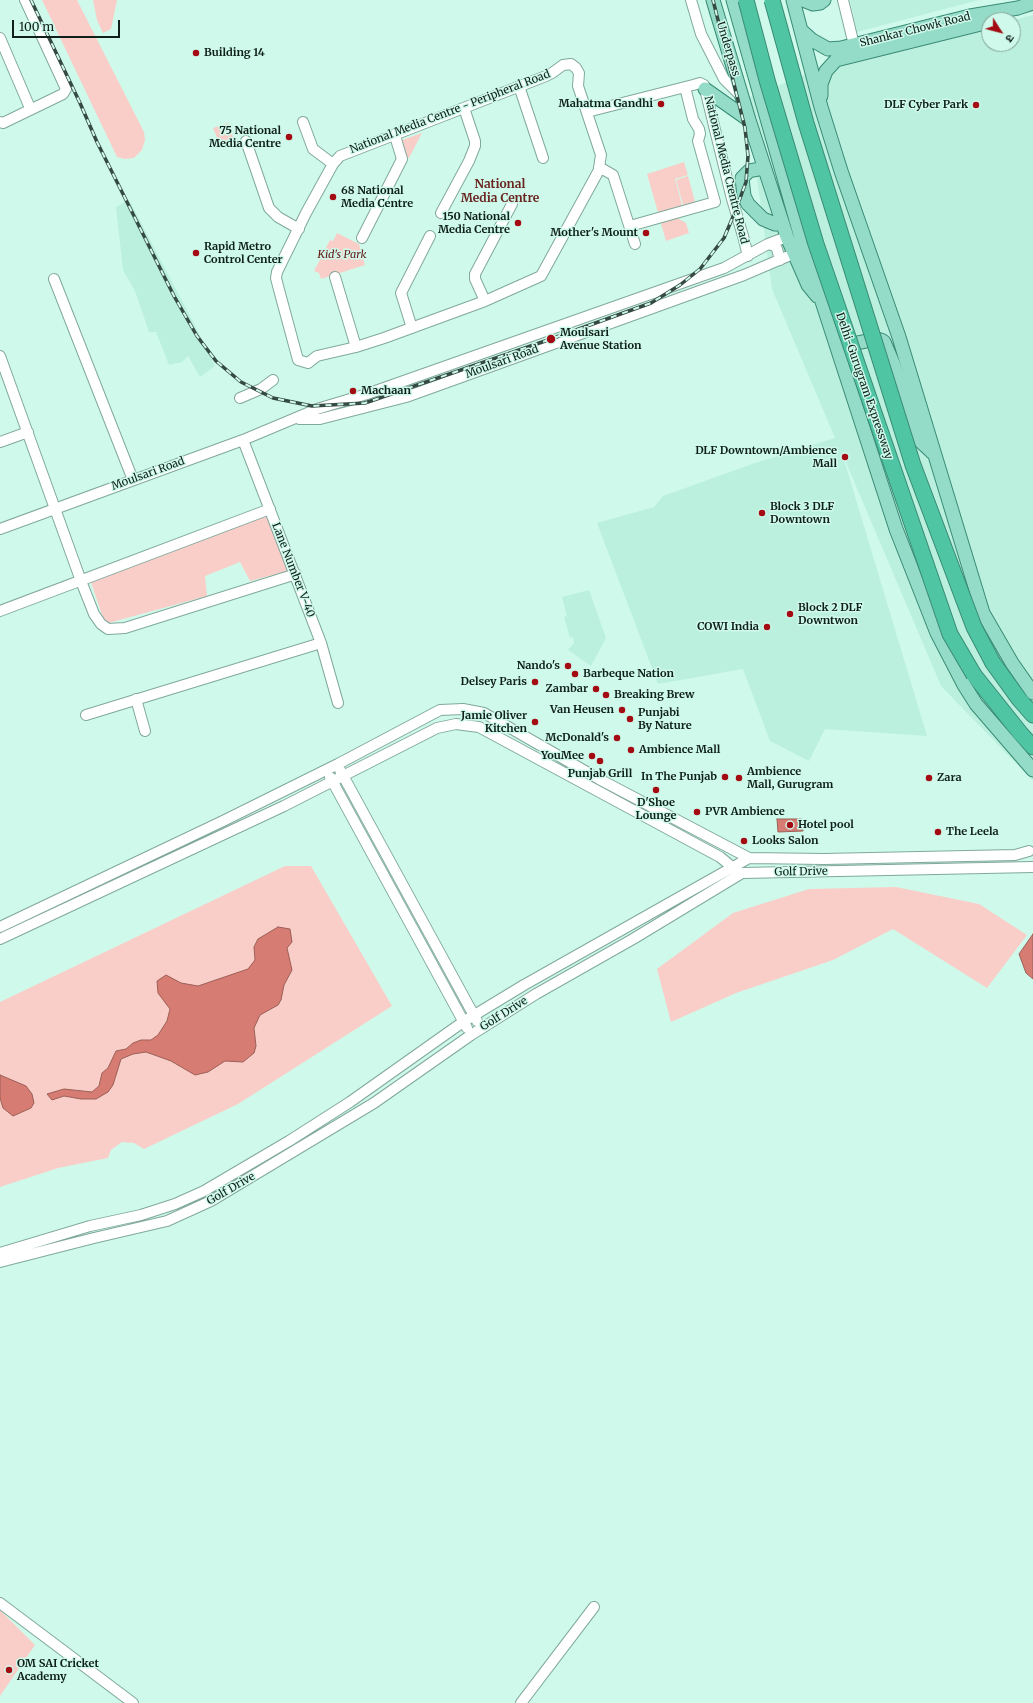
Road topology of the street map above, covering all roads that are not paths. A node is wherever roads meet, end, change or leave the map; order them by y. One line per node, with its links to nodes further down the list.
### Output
1 (25, 0): 23 (street)
2 (691, 0): 21 (street)
3 (713, 0): 21 (main road, Underpass)
4 (733, 0): 51 (main road)
5 (746, 0): 77 (highway, Delhi-Gurugram Expressway, bridge)
6 (772, 0): 75 (highway, Delhi-Gurugram Expressway, bridge)
7 (793, 0): 15 (main road)
8 (803, 0): 9 (main road)
9 (824, 0)
10 (843, 0): 17 (street)
11 (1033, 3): 17 (main road, Shankar Chowk Road)
12 (1033, 11): 13 (main road)
13 (1021, 14)
14 (981, 24): 22 (main road, Shankar Chowk Road)
15 (802, 31): 17 (main road, Shankar Chowk Road); 22 (main road)
16 (0, 38): 23 (street)
17 (854, 45)
18 (519, 86): 24 (street, National Media Centre - Peripheral Road); 25 (street, National Media Centre - Peripheral Road); 31 (street)
19 (685, 87): 20 (street, National Media Crentre Road); 25 (street, National Media Crentre Road); 38 (street)
20 (705, 89): 26 (main road); 46 (street, National Media Crentre Road)
21 (743, 98): 26 (main road, Underpass)
22 (821, 107): 62 (main road)
23 (30, 108): 27 (street)
24 (464, 108): 29 (street, National Media Centre - Peripheral Road); 36 (street)
25 (587, 112): 33 (street, National Media Centre - Peripheral Road)
26 (749, 120): 34 (main road, Underpass)
27 (0, 122)
28 (303, 122): 32 (street)
29 (395, 136): 32 (street, National Media Centre - Peripheral Road); 42 (street)
30 (246, 141): 39 (street)
31 (543, 158)
32 (333, 164): 39 (street, National Media Centre - Peripheral Road)
33 (599, 167): 38 (street); 50 (street, National Media Centre - Peripheral Road)
34 (764, 168): 37 (main road, Underpass); 37 (main road)
35 (512, 204): 50 (street)
36 (441, 213)
37 (783, 224): 41 (main road, Underpass)
38 (630, 226): 43 (street)
39 (299, 229): 53 (street, National Media Centre - Peripheral Road)
40 (430, 236): 52 (street)
41 (787, 237): 44 (street, Moulsari Road); 45 (main road, Underpass)
42 (362, 238)
43 (635, 244)
44 (768, 244): 46 (street, Moulsari Road); 47 (street)
45 (793, 254): 47 (street, Moulsari Road); 51 (main road, Underpass)
46 (748, 256): 58 (street, Moulsari Road)
47 (780, 260): 58 (street, Moulsari Road)
48 (335, 277): 53 (street)
49 (54, 279): 63 (street)
50 (485, 301): 52 (street, National Media Centre - Peripheral Road)
51 (823, 304): 55 (main road)
52 (412, 328): 53 (street, National Media Centre - Peripheral Road)
53 (356, 346)
54 (1, 361): 59 (street)
55 (844, 370): 62 (main road); 80 (main road)
56 (274, 380): 57 (street)
57 (240, 398)
58 (297, 419): 60 (street, Moulsari Road)
59 (28, 432): 61 (street); 64 (street)
60 (243, 440): 63 (street, Moulsari Road); 65 (street, Lane Number V-40)
61 (0, 442)
62 (935, 456): 71 (main road)
63 (133, 480): 64 (street, Moulsari Road)
64 (55, 508): 66 (street, Moulsari Road); 68 (street)
65 (270, 509): 67 (street, Lane Number V-40); 68 (street)
66 (0, 528)
67 (296, 574): 68 (street); 70 (street, Lane Number V-40)
68 (81, 581): 69 (street)
69 (0, 612)
70 (322, 643): 72 (street); 73 (street, Lane Number V-40)
71 (1033, 693)
72 (136, 699): 74 (street); 76 (street)
73 (338, 703)
74 (86, 715)
75 (1033, 715)
76 (145, 731)
77 (1033, 747)
78 (338, 764): 79 (street); 81 (street); 86 (street)
79 (326, 770): 82 (street); 83 (street)
80 (1033, 770)
81 (343, 776): 82 (street); 88 (street); 96 (street)
82 (332, 782): 84 (street); 97 (street)
83 (223, 821): 84 (street); 90 (street)
84 (228, 832): 91 (street)
85 (1031, 848): 86 (street, Golf Drive); 87 (street)
86 (749, 858): 88 (street, Golf Drive)
87 (1033, 866): 89 (street, Golf Drive)
88 (732, 868): 89 (street); 94 (street, Golf Drive)
89 (742, 874): 95 (street, Golf Drive)
90 (51, 904): 91 (street); 92 (street)
91 (56, 913): 93 (street)
92 (0, 927)
93 (0, 938)
94 (565, 960): 95 (street); 96 (street, Golf Drive)
95 (571, 974): 98 (street, Golf Drive)
96 (474, 1016): 97 (street, Golf Drive); 98 (street)
97 (463, 1022): 99 (street); 100 (street, Golf Drive)
98 (481, 1029): 99 (street, Golf Drive)
99 (471, 1035): 101 (street, Golf Drive)
100 (90, 1226): 101 (street); 102 (street, Golf Drive)
101 (94, 1238): 103 (street, Golf Drive)
102 (0, 1253)
103 (0, 1262)
104 (0, 1603): 106 (street)
105 (594, 1608): 107 (street)
106 (132, 1702)
107 (521, 1703)

